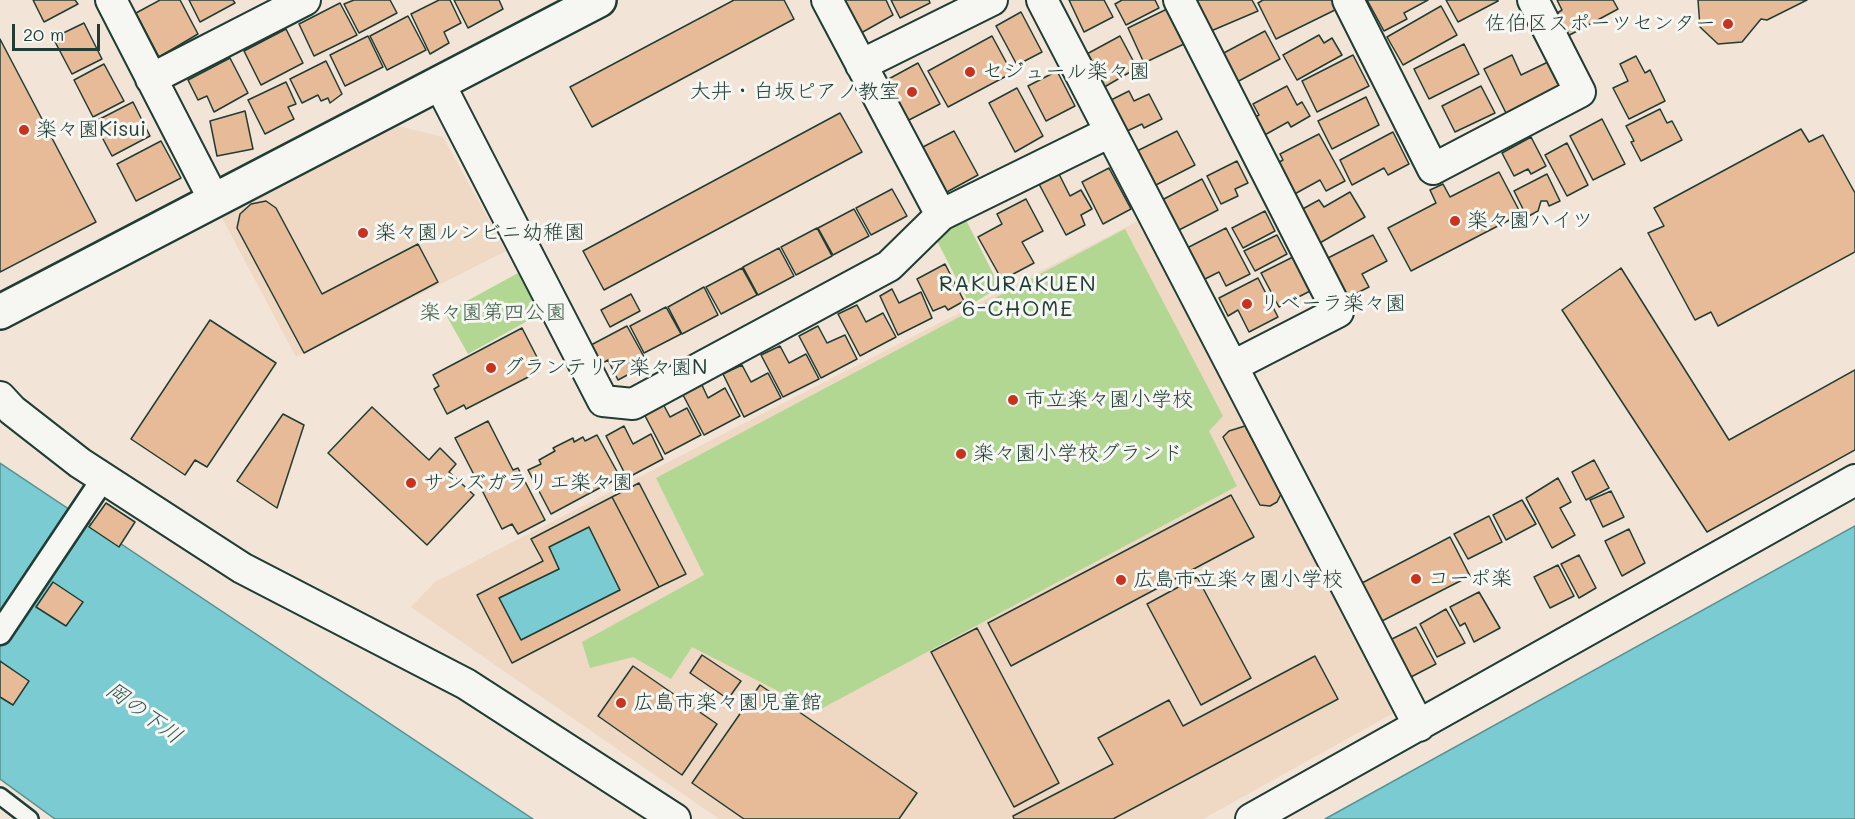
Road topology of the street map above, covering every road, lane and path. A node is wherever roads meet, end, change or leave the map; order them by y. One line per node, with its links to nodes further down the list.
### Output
1 (111, 0): 11 (street)
2 (305, 0): 11 (street)
3 (598, 0): 12 (street)
4 (827, 0): 10 (street)
5 (992, 0): 10 (street)
6 (1042, 0): 13 (street)
7 (1179, 0): 17 (street)
8 (1348, 0): 9 (street)
9 (1533, 0)
10 (861, 65): 15 (street)
11 (151, 79): 14 (street)
12 (440, 83): 14 (street); 15 (street)
13 (1110, 132): 15 (street); 17 (street)
14 (214, 200): 16 (street)
15 (941, 215)
16 (0, 312)
17 (1233, 366): 22 (street)
18 (0, 397): 25 (street)
19 (1855, 480): 22 (street)
20 (95, 491): 21 (street)
21 (0, 633)
22 (1419, 726): 26 (street)
23 (0, 796): 24 (lane)
24 (30, 819)
25 (675, 819)
26 (1251, 819)

